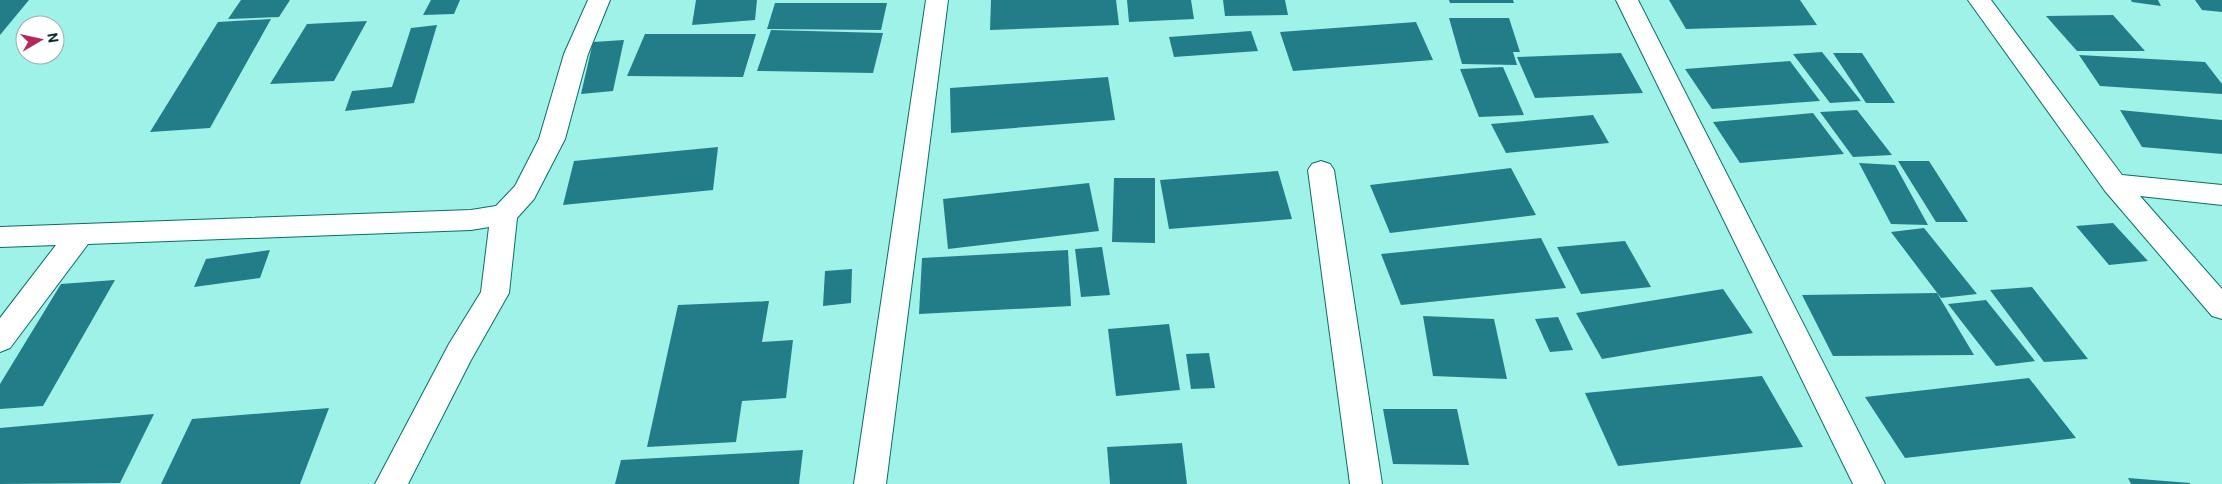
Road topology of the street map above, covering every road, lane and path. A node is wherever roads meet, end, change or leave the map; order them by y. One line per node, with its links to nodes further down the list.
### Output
1 (599, 0): 8 (street)
2 (938, 0): 14 (street)
3 (1626, 0): 16 (street)
4 (1979, 0): 6 (street)
5 (1321, 170): 15 (street)
6 (2114, 184): 7 (street); 11 (street)
7 (2222, 195)
8 (504, 215): 9 (street); 13 (street)
9 (80, 234): 10 (street); 12 (street)
10 (0, 237)
11 (2222, 308)
12 (0, 340)
13 (390, 484)
14 (870, 484)
15 (1366, 484)
16 (1869, 484)

